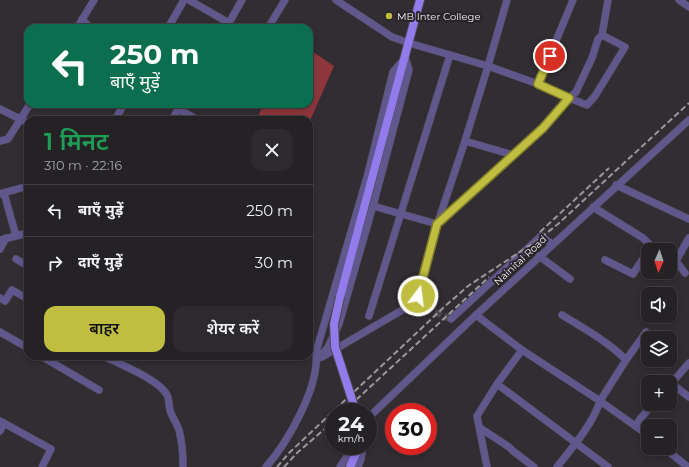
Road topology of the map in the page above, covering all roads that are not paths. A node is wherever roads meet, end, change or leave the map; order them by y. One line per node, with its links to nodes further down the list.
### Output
1 (94, 0): 13 (street)
2 (184, 0): 16 (street)
3 (189, 0): 17 (street)
4 (242, 0): 18 (street)
5 (285, 0): 19 (street)
6 (336, 0): 21 (street)
7 (420, 0): 21 (main road)
8 (507, 0): 24 (street)
9 (573, 0): 25 (street)
10 (608, 0): 20 (street)
11 (679, 0): 12 (street)
12 (689, 7)
13 (82, 19): 14 (street); 15 (street)
14 (79, 24)
15 (86, 24)
16 (170, 24)
17 (224, 24)
18 (228, 24)
19 (270, 24)
20 (602, 35): 26 (street); 26 (street)
21 (409, 43): 22 (street); 23 (main road)
22 (450, 56): 24 (street); 42 (street)
23 (405, 57): 40 (street); 71 (street); 80 (main road, bridge)
24 (488, 66): 25 (street); 35 (street)
25 (538, 84): 26 (street)
26 (569, 98): 36 (street)
27 (28, 108): 31 (street)
28 (183, 108): 30 (street)
29 (0, 109): 31 (street)
30 (193, 116)
31 (20, 120): 33 (street); 34 (street)
32 (689, 120): 37 (street, Nainital Road)
33 (24, 122)
34 (0, 141)
35 (465, 141): 36 (street); 44 (street)
36 (513, 155): 44 (street)
37 (616, 185): 41 (street, Nainital Road); 43 (street)
38 (24, 187): 39 (street)
39 (2, 193): 46 (street)
40 (373, 206): 42 (street); 71 (street)
41 (593, 206): 49 (street, Nainital Road); 53 (street)
42 (400, 213): 44 (street); 63 (street)
43 (689, 219)
44 (437, 224): 57 (street)
45 (24, 233): 46 (street)
46 (16, 236): 48 (street)
47 (689, 238): 55 (street)
48 (3, 239): 50 (street)
49 (552, 244): 51 (street, Nainital Road); 64 (street)
50 (0, 249)
51 (539, 256): 56 (street); 61 (street, Nainital Road)
52 (16, 259): 54 (street)
53 (605, 260)
54 (24, 264)
55 (685, 273)
56 (570, 279)
57 (418, 296)
58 (24, 297): 59 (street)
59 (0, 298)
60 (425, 308): 71 (street)
61 (476, 315): 68 (street); 81 (street, Nainital Road)
62 (562, 315): 72 (street)
63 (369, 316)
64 (451, 319)
65 (0, 332): 67 (street)
66 (641, 339): 72 (street)
67 (24, 346)
68 (522, 350): 75 (street); 79 (street)
69 (48, 360): 77 (street)
70 (112, 360): 94 (street)
71 (317, 360): 95 (street)
72 (626, 360): 79 (street)
73 (689, 363): 74 (street)
74 (677, 377)
75 (497, 384): 85 (street); 88 (street)
76 (677, 389): 78 (street)
77 (99, 390)
78 (689, 398)
79 (600, 401): 84 (street); 88 (street)
80 (353, 403)
81 (377, 409)
82 (647, 411): 84 (street)
83 (2, 422): 87 (street); 93 (street)
84 (636, 426): 86 (street)
85 (480, 428): 99 (street); 100 (street)
86 (641, 430)
87 (0, 431)
88 (576, 442): 101 (street); 102 (street)
89 (347, 455): 96 (street)
90 (355, 455): 97 (main road)
91 (362, 455): 98 (street)
92 (673, 455): 103 (street)
93 (42, 467)
94 (183, 467)
95 (266, 467)
96 (340, 467)
97 (350, 467)
98 (358, 467)
99 (487, 467)
100 (534, 467)
101 (557, 467)
102 (608, 467)
103 (688, 467)

